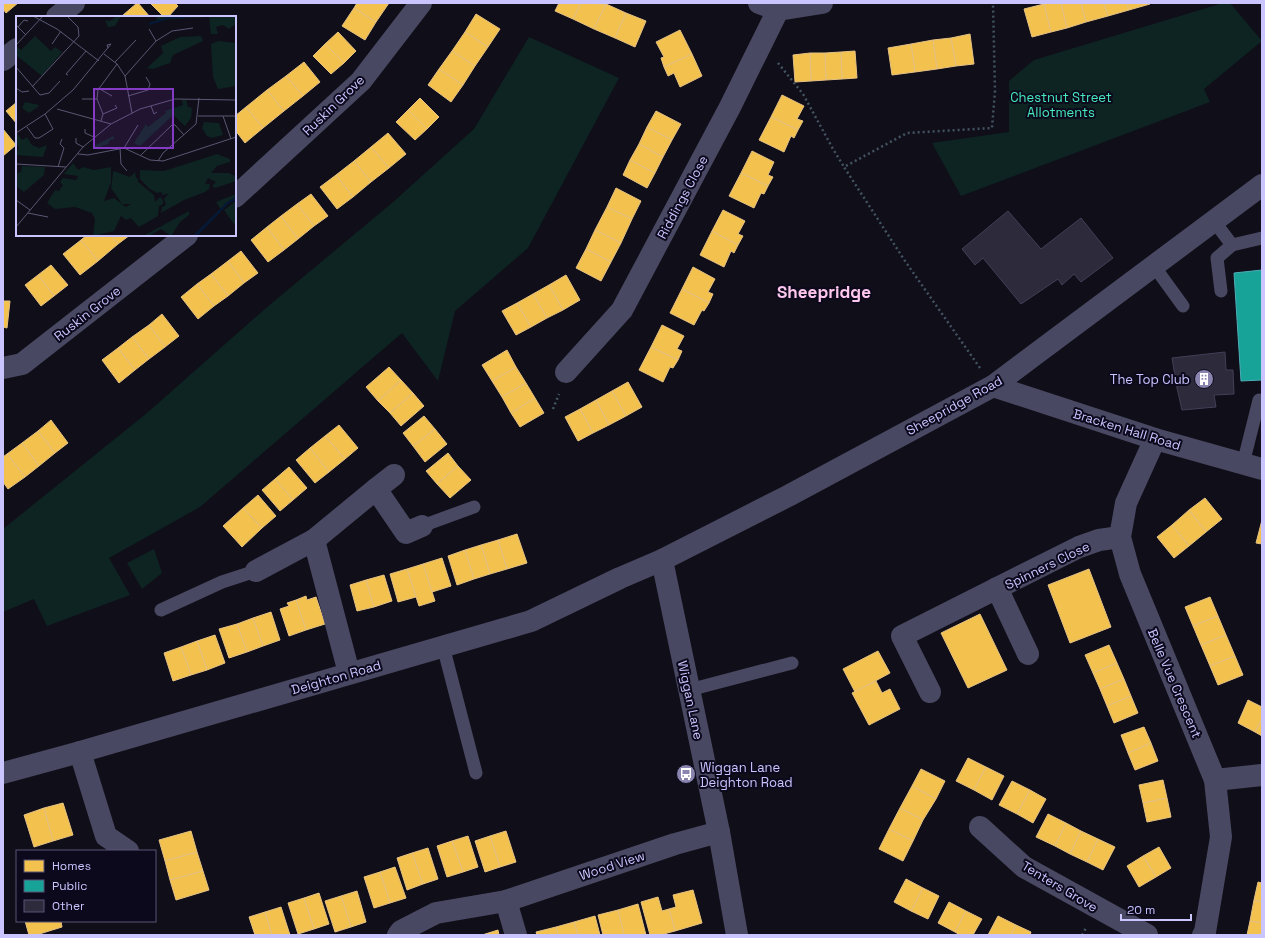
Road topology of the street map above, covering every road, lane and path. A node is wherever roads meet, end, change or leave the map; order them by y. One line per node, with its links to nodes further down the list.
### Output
1 (74, 3): 6 (street)
2 (421, 3): 12 (street, Ruskin Grove)
3 (822, 3): 5 (street)
4 (994, 3): 10 (path)
5 (769, 6): 7 (street, Riddings Close)
6 (58, 16)
7 (761, 42): 10 (path); 21 (street, Riddings Close)
8 (16, 49): 9 (street)
9 (3, 60)
10 (844, 167): 22 (path)
11 (1262, 185): 13 (street, Sheepridge Road)
12 (236, 196)
13 (1214, 221): 16 (lane); 17 (street, Sheepridge Road)
14 (186, 236): 20 (street, Ruskin Grove)
15 (1262, 238): 16 (lane)
16 (1232, 245): 18 (lane)
17 (1154, 266): 19 (lane); 22 (street, Sheepridge Road)
18 (1221, 291)
19 (1183, 306)
20 (3, 368)
21 (566, 372)
22 (993, 386): 24 (street, Bracken Hall Road); 32 (street, Sheepridge Road)
23 (1259, 400): 25 (lane)
24 (1155, 439): 25 (street, Bracken Hall Road); 30 (street, Belle Vue Crescent)
25 (1253, 466)
26 (394, 475): 27 (street)
27 (376, 489): 29 (street); 31 (street)
28 (474, 506): 29 (lane)
29 (422, 526)
30 (1120, 537): 34 (street, Spinners Close); 46 (street, Belle Vue Crescent)
31 (314, 540): 33 (street); 39 (street)
32 (662, 560): 36 (street, Deighton Road); 40 (street, Wiggan Lane)
33 (256, 571): 35 (lane)
34 (997, 588): 37 (street, Spinners Close); 41 (street, Spinners Close)
35 (161, 610)
36 (443, 646): 39 (street, Deighton Road); 44 (lane)
37 (1028, 654)
38 (792, 662): 40 (lane)
39 (349, 673): 42 (street, Deighton Road)
40 (689, 690): 48 (street, Wiggan Lane)
41 (930, 692)
42 (80, 752): 43 (street, Deighton Road); 49 (street)
43 (3, 773)
44 (476, 773)
45 (1262, 774): 46 (street)
46 (1215, 780): 55 (street, Belle Vue Crescent)
47 (980, 827): 54 (street, Tenters Grove)
48 (719, 832): 50 (street, Wood View); 53 (street, Wiggan Lane)
49 (127, 850)
50 (506, 901): 51 (street, Wood View); 52 (street)
51 (398, 935)
52 (516, 935)
53 (737, 935)
54 (1147, 935)
55 (1204, 935)

